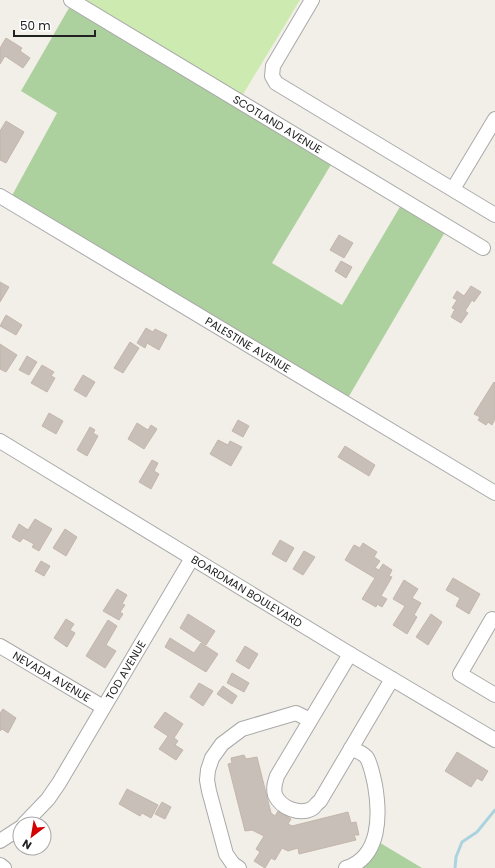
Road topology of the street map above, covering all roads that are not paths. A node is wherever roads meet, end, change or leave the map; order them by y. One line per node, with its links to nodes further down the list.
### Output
1 (72, 0): 7 (street, SCOTLAND AVENUE)
2 (312, 0): 4 (street)
3 (495, 118): 4 (street)
4 (453, 189): 6 (street)
5 (0, 196): 9 (street, PALESTINE AVENUE)
6 (493, 209)
7 (483, 248)
8 (0, 442): 10 (street, BOARDMAN BOULEVARD)
9 (495, 493)
10 (192, 558): 13 (street, BOARDMAN BOULEVARD); 16 (street, TOD AVENUE)
11 (495, 621): 15 (street)
12 (0, 646): 16 (street, NEVADA AVENUE)
13 (350, 654): 14 (street, BOARDMAN BOULEVARD); 17 (street)
14 (392, 680): 18 (street, BOARDMAN BOULEVARD); 19 (street)
15 (495, 695)
16 (103, 707): 20 (street, TOD AVENUE)
17 (310, 720): 19 (street); 25 (street)
18 (495, 740)
19 (351, 748): 26 (street)
20 (32, 816)
21 (12, 833): 22 (street)
22 (0, 841)
23 (0, 865): 24 (street)
24 (4, 868)
25 (239, 868)
26 (346, 868)

